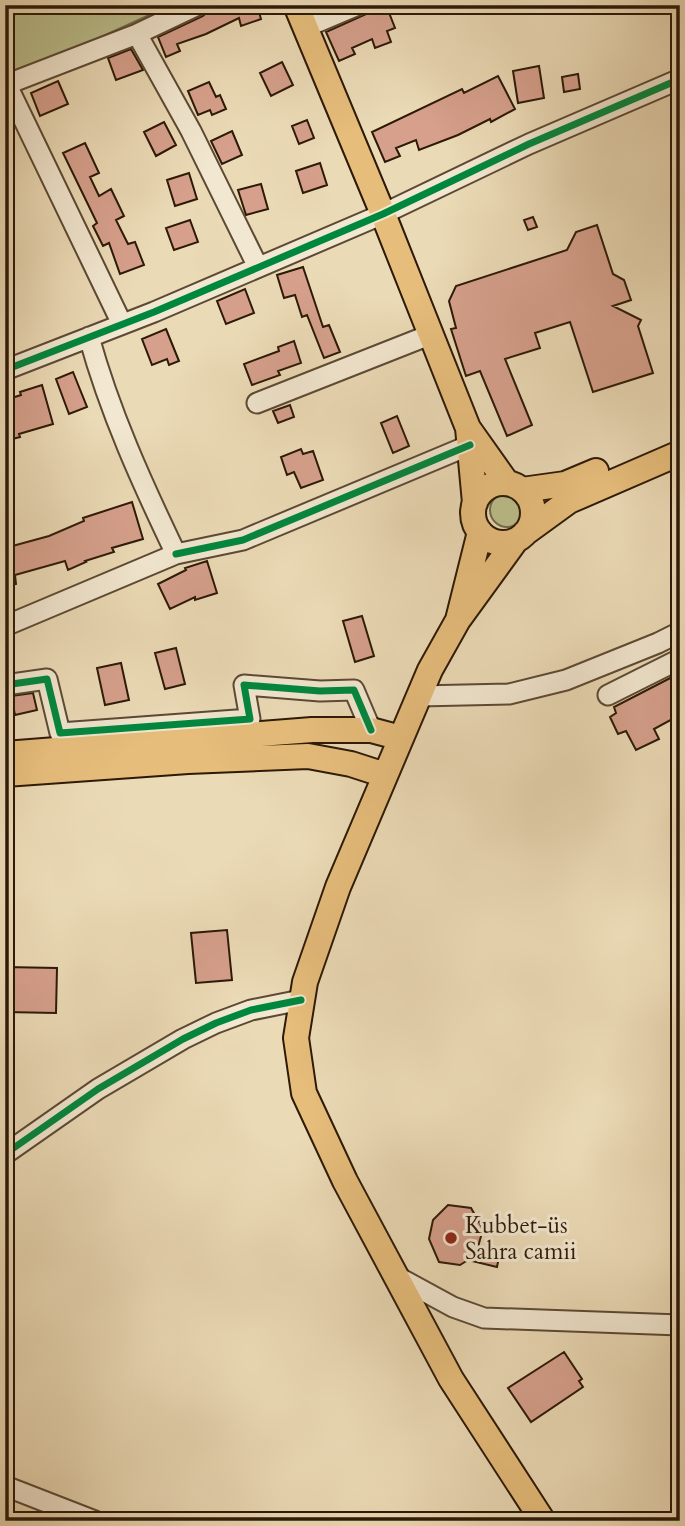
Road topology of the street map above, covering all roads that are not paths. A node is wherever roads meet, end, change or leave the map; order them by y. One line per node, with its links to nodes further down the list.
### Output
1 (198, 5): 4 (street)
2 (358, 5): 3 (street)
3 (301, 16): 7 (main road)
4 (137, 34): 6 (street); 8 (street)
5 (680, 79): 7 (street)
6 (6, 83): 9 (street)
7 (383, 214): 8 (street); 10 (main road)
8 (258, 267): 9 (street)
9 (122, 324): 11 (street)
10 (432, 334): 13 (street); 15 (main road)
11 (89, 337): 12 (street); 21 (street)
12 (5, 370)
13 (257, 403)
14 (680, 435): 17 (main road)
15 (469, 436): 17 (main road); 18 (main road); 21 (street)
16 (680, 453): 20 (main road)
17 (514, 487): 18 (main road); 20 (main road)
18 (475, 503): 19 (main road)
19 (480, 532): 20 (main road); 22 (main road)
20 (521, 536): 22 (main road)
21 (176, 554): 23 (street)
22 (458, 620): 28 (main road)
23 (5, 626)
24 (680, 632): 28 (street)
25 (680, 659): 27 (street)
26 (5, 685): 29 (street)
27 (608, 695)
28 (419, 696): 30 (main road)
29 (371, 730): 30 (main road); 31 (main road)
30 (401, 738): 33 (main road)
31 (5, 754)
32 (5, 774): 33 (main road)
33 (385, 775): 34 (main road)
34 (301, 1000): 35 (street); 36 (main road)
35 (5, 1154)
36 (394, 1275): 37 (street); 40 (main road)
37 (680, 1325)
38 (5, 1486): 39 (street)
39 (95, 1521)
40 (542, 1521)

